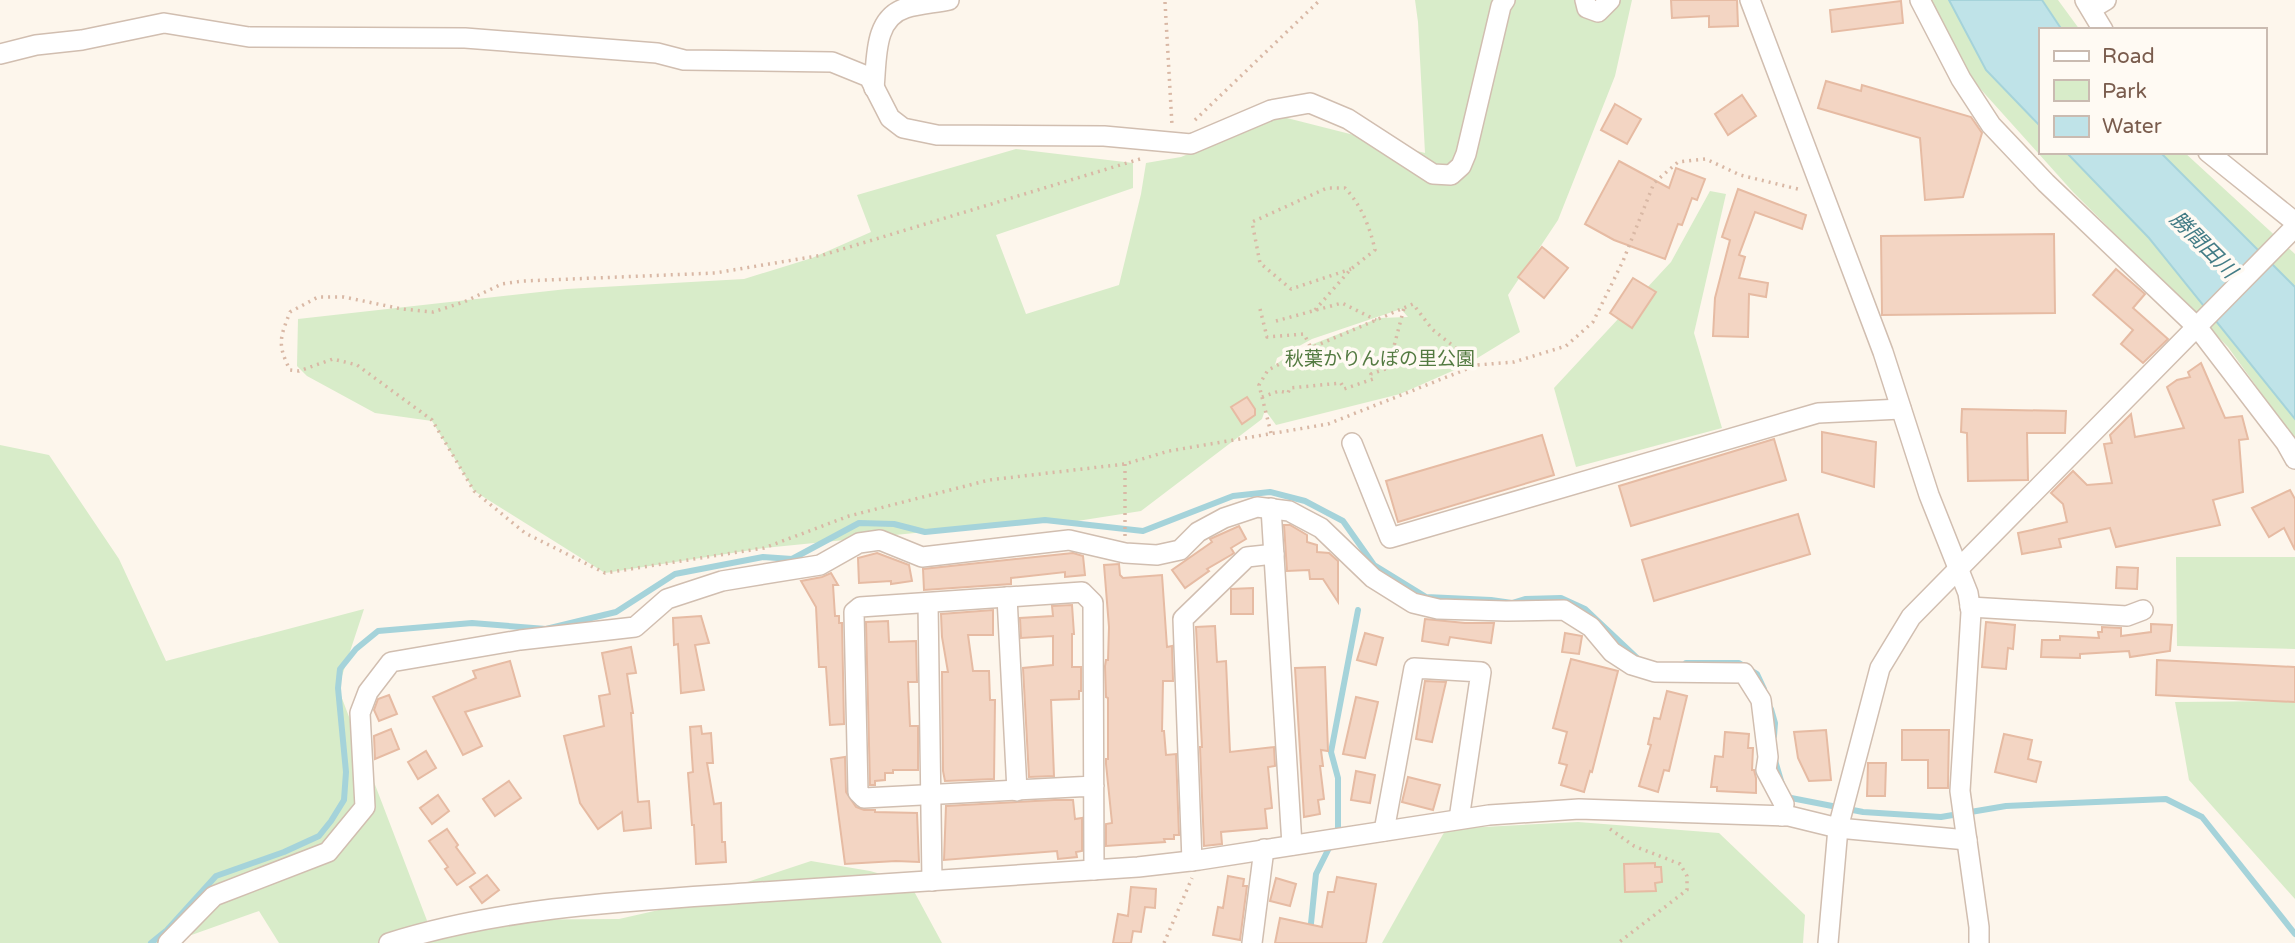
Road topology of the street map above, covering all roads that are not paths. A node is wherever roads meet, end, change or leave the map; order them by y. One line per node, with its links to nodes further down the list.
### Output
1 (948, 0): 10 (street)
2 (1505, 0): 10 (street)
3 (1585, 0): 4 (street)
4 (1610, 0)
5 (1750, 0): 15 (street)
6 (1920, 0): 14 (street)
7 (2094, 3): 8 (street)
8 (2102, 28)
9 (0, 54): 10 (street)
10 (874, 88)
11 (2210, 154): 12 (street)
12 (2295, 222)
13 (2295, 228): 14 (street)
14 (2198, 328): 17 (street); 20 (street)
15 (1901, 409): 16 (street); 20 (street)
16 (1352, 443)
17 (2295, 459)
18 (1271, 508): 19 (street); 28 (street); 39 (street)
19 (1274, 554): 33 (street); 35 (street)
20 (1958, 570): 23 (street); 30 (street)
21 (1007, 597): 22 (street); 25 (street); 26 (street)
22 (928, 603): 27 (street); 27 (street)
23 (1970, 607): 24 (street); 32 (street)
24 (2143, 610)
25 (1094, 786): 26 (street); 36 (street)
26 (1017, 791): 27 (street)
27 (931, 795): 37 (street)
28 (1782, 816): 29 (street); 30 (street)
29 (1459, 820): 31 (street); 31 (street)
30 (1839, 824): 32 (street); 42 (street)
31 (1384, 831): 33 (street)
32 (1966, 832): 38 (street)
33 (1292, 845): 34 (street)
34 (1264, 849): 35 (street); 41 (street)
35 (1196, 860): 36 (street)
36 (1094, 870): 37 (street)
37 (932, 881): 40 (street)
38 (1979, 935)
39 (168, 943)
40 (389, 943)
41 (1252, 943)
42 (1828, 943)

